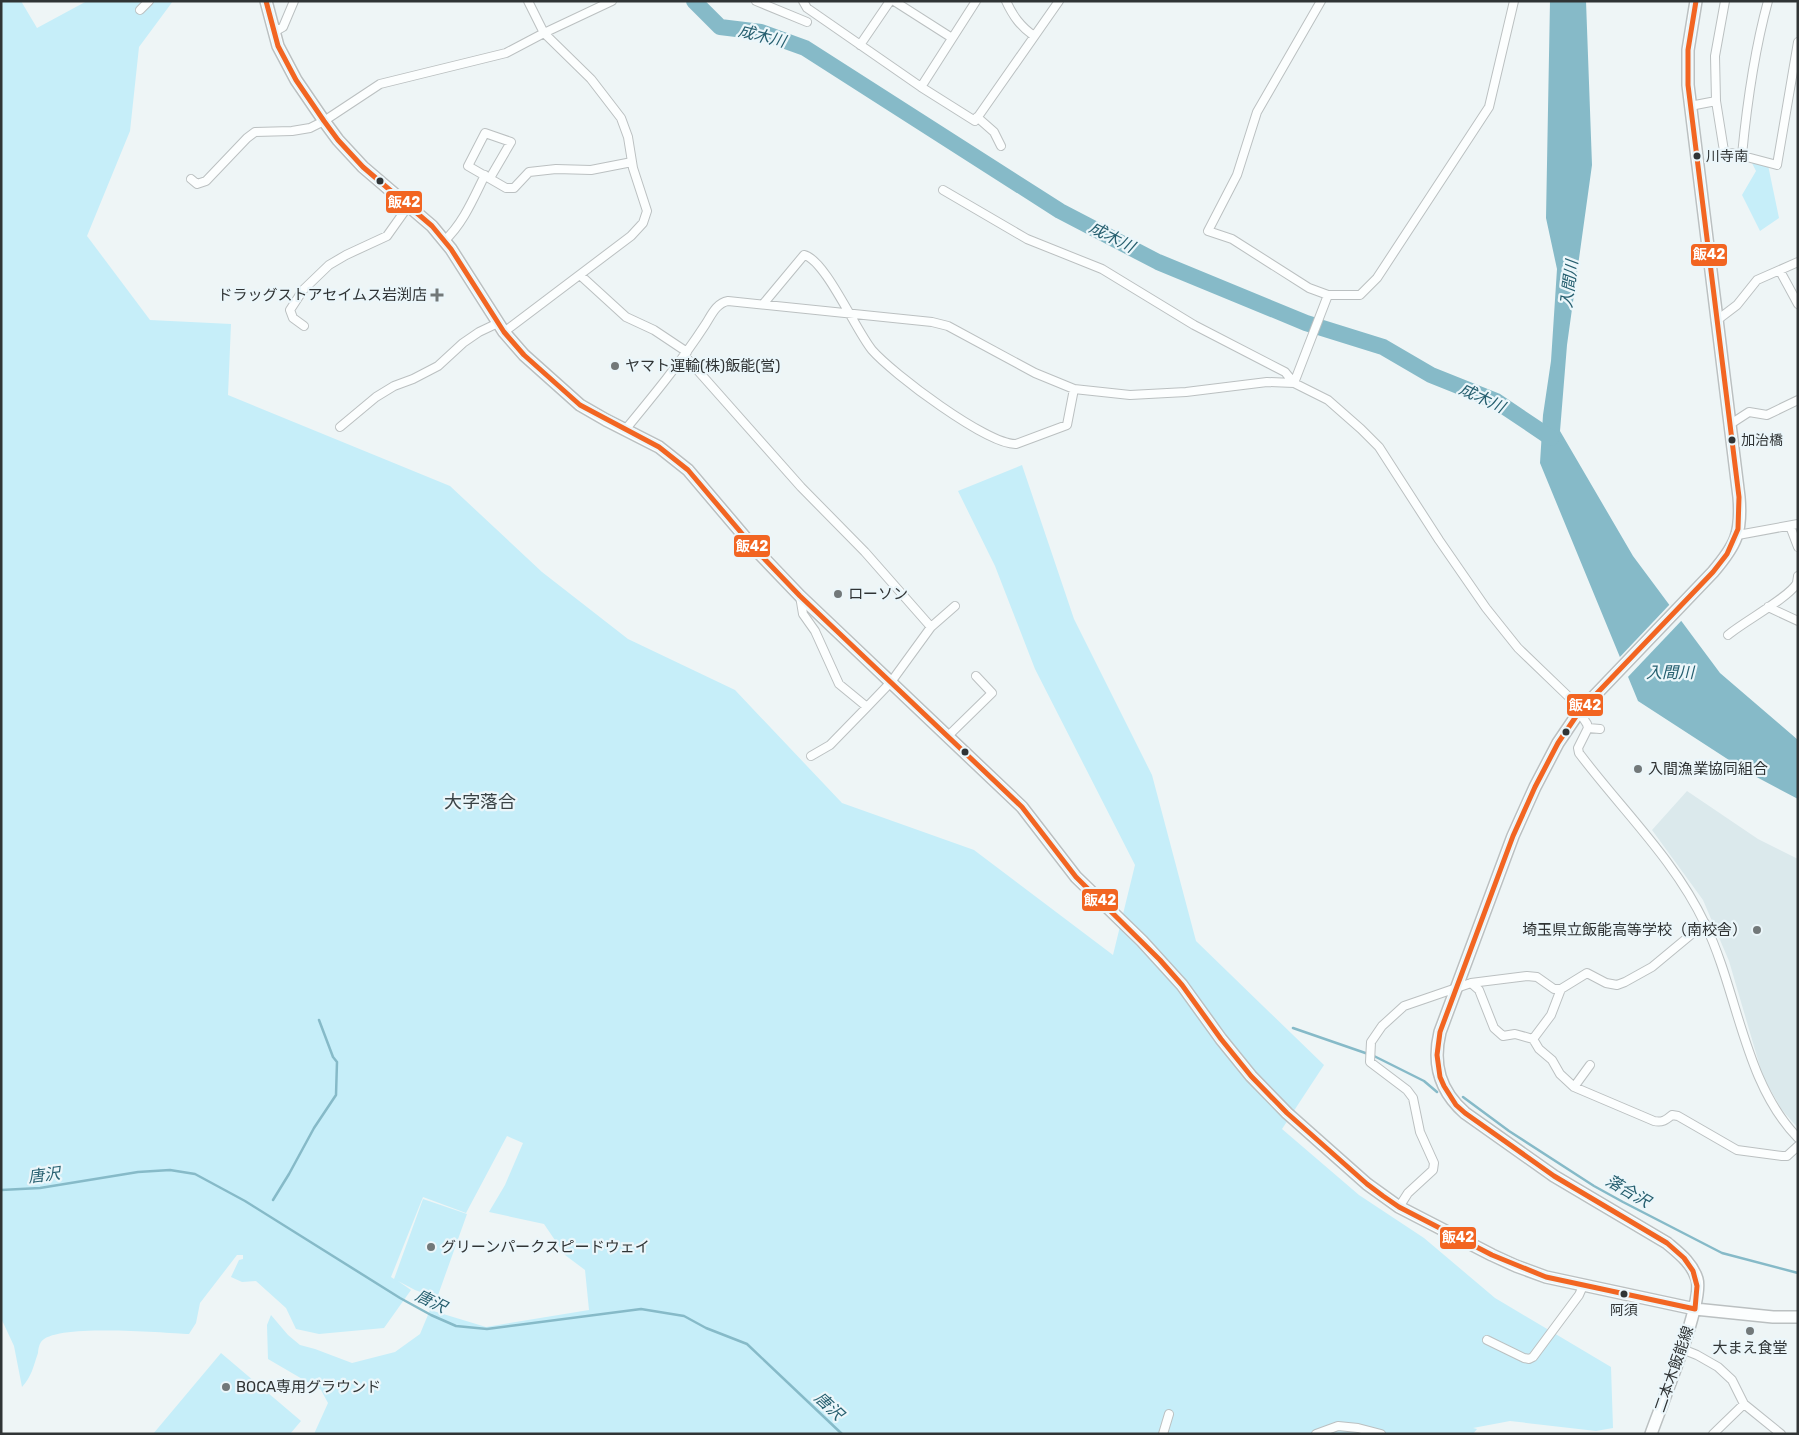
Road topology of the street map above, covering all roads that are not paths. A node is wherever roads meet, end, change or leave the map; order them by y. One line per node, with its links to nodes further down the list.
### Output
1 (149, 1): 18 (street)
2 (266, 1): 20 (main road)
3 (294, 1): 20 (street)
4 (528, 1): 21 (street)
5 (612, 1): 21 (street)
6 (756, 1): 19 (street)
7 (803, 1): 25 (street)
8 (890, 1): 25 (street)
9 (894, 1): 23 (street)
10 (976, 1): 23 (street)
11 (1006, 1): 22 (street)
12 (1059, 1): 22 (street)
13 (1321, 1): 42 (street)
14 (1514, 1): 42 (street)
15 (1696, 1): 28 (main road, 二本木飯能線)
16 (1725, 1): 27 (street)
17 (1768, 1): 32 (street)
18 (140, 10)
19 (807, 22)
20 (274, 32): 30 (main road)
21 (544, 33): 30 (street); 33 (street)
22 (1034, 36): 29 (street)
23 (952, 38): 26 (street)
24 (1798, 42): 32 (street)
25 (860, 45): 26 (street)
26 (921, 87): 29 (street)
27 (1716, 101): 28 (street); 32 (street)
28 (1690, 106): 46 (main road, 二本木飯能線)
29 (977, 117): 31 (street)
30 (324, 121): 35 (street); 37 (main road)
31 (1001, 146)
32 (1742, 155)
33 (632, 162): 34 (street); 41 (street)
34 (487, 176): 34 (street); 38 (street)
35 (191, 179)
36 (943, 190): 50 (street)
37 (408, 205): 38 (main road); 47 (street)
38 (444, 240): 48 (main road)
39 (1798, 262): 40 (street)
40 (1780, 271): 44 (street); 46 (street)
41 (580, 275): 48 (street); 49 (street)
42 (1328, 295): 50 (street)
43 (764, 303): 45 (street); 45 (street); 49 (street)
44 (1798, 304)
45 (848, 312): 51 (street); 51 (street)
46 (1716, 321): 53 (main road, 二本木飯能線)
47 (304, 326)
48 (501, 328): 54 (street); 55 (main road)
49 (686, 354): 55 (street); 64 (street)
50 (1294, 383): 51 (street); 69 (street)
51 (1074, 389)
52 (1798, 400): 53 (street)
53 (1729, 425): 57 (main road, 二本木飯能線)
54 (340, 427)
55 (625, 430): 60 (main road)
56 (1794, 525): 57 (street); 58 (street)
57 (1738, 535): 69 (main road, 二本木飯能線)
58 (1798, 548)
59 (1798, 576): 62 (street)
60 (800, 596): 67 (main road); 68 (street)
61 (954, 606): 64 (street)
62 (1768, 607): 63 (street); 65 (street)
63 (1798, 622)
64 (931, 626): 67 (street)
65 (1728, 635)
66 (976, 676): 72 (street)
67 (891, 682): 68 (street); 72 (main road)
68 (867, 707): 73 (street)
69 (1583, 709): 70 (street); 76 (main road, 二本木飯能線)
70 (1588, 728): 71 (street); 74 (street)
71 (1600, 729)
72 (948, 736): 83 (main road)
73 (811, 756)
74 (1705, 923): 77 (street); 81 (street)
75 (1472, 983): 76 (street); 77 (street); 78 (street)
76 (1457, 987): 83 (street); 85 (main road, 二本木飯能線)
77 (1561, 989): 78 (street)
78 (1533, 1039): 80 (street)
79 (1590, 1065): 80 (street)
80 (1574, 1087): 82 (street)
81 (1798, 1138)
82 (1798, 1146)
83 (1400, 1207): 84 (main road)
84 (1583, 1286): 85 (main road); 87 (street)
85 (1695, 1309): 86 (main road); 88 (main road, 二本木飯能線)
86 (1798, 1317)
87 (1487, 1340)
88 (1682, 1349): 89 (street); 94 (main road, 二本木飯能線)
89 (1744, 1404): 95 (street); 96 (street)
90 (1169, 1414): 91 (street)
91 (1163, 1434)
92 (1316, 1434): 93 (street)
93 (1380, 1434)
94 (1651, 1434)
95 (1713, 1434)
96 (1781, 1434)

